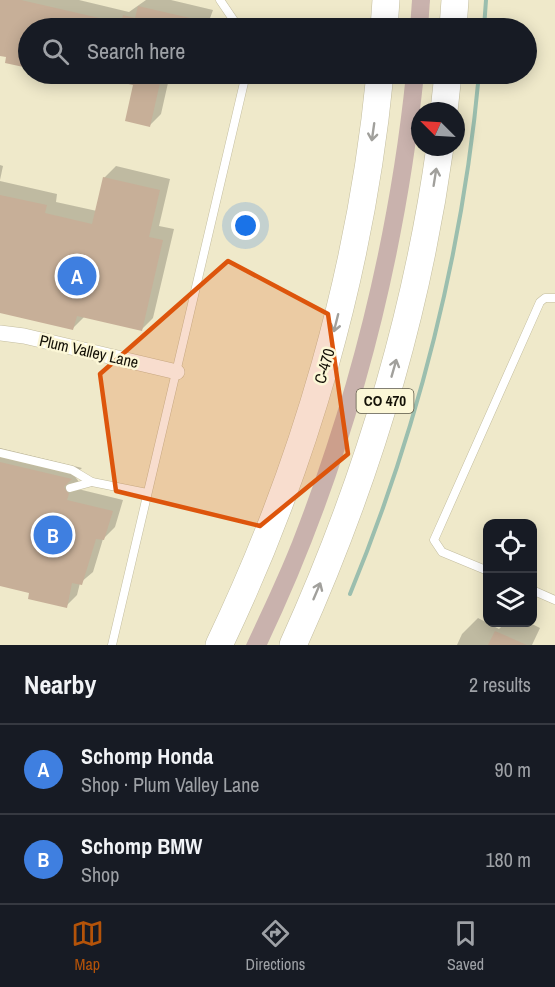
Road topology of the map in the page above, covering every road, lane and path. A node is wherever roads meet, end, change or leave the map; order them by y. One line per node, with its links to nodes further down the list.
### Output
1 (220, 0): 4 (lane)
2 (386, 0): 5 (highway)
3 (455, 0): 6 (highway)
4 (232, 18)
5 (385, 18)
6 (454, 18)
7 (244, 84): 14 (lane)
8 (379, 84): 15 (highway, C-470, one-way to 15)
9 (447, 84): 10 (highway)
10 (445, 102)
11 (438, 156): 26 (highway, CO 470, one-way to 11)
12 (555, 298): 20 (lane)
13 (0, 333): 14 (street, Plum Valley Lane)
14 (177, 372): 19 (lane)
15 (305, 430): 24 (highway); 25 (highway, C-470)
16 (0, 453): 17 (lane)
17 (92, 482): 18 (lane); 19 (lane)
18 (70, 488)
19 (147, 493): 23 (lane)
20 (483, 569)
21 (537, 592): 22 (lane)
22 (555, 600)
23 (112, 645)
24 (203, 645)
25 (219, 645)
26 (293, 645)

